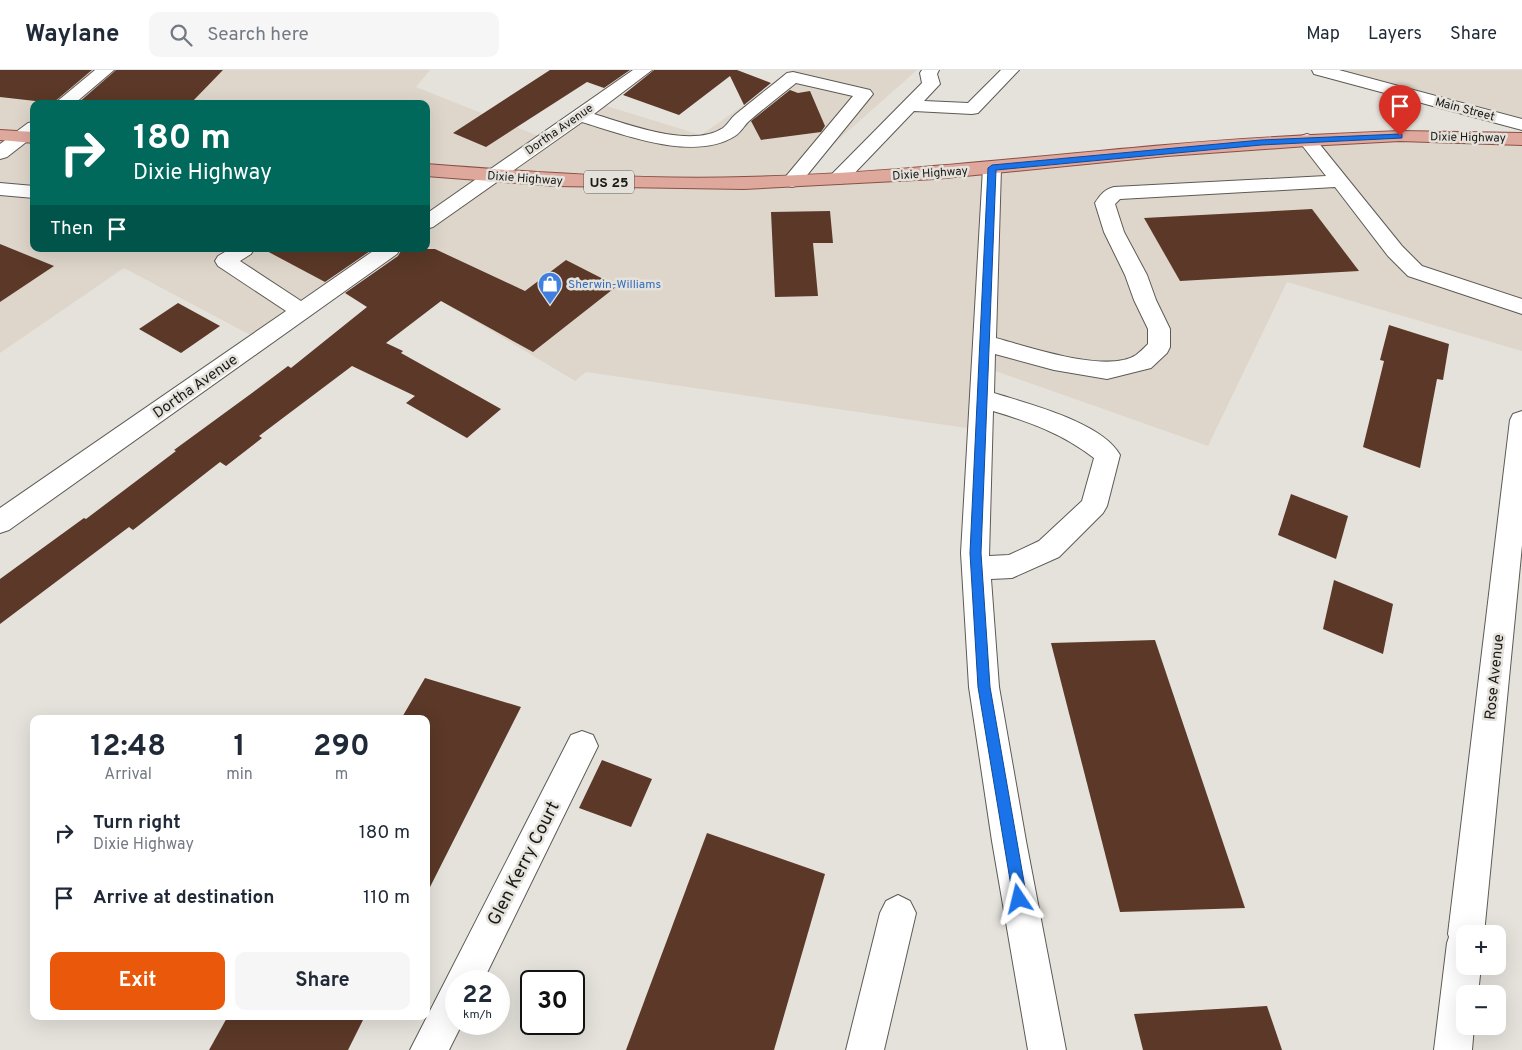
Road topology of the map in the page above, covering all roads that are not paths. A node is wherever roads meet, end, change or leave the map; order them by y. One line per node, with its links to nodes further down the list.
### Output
1 (106, 70): 8 (street)
2 (644, 70): 10 (street, Dortha Avenue)
3 (931, 70): 9 (street)
4 (1011, 70): 9 (street)
5 (1320, 70): 7 (street, Main Street)
6 (1387, 70): 7 (street)
7 (1377, 85): 11 (street, Main Street)
8 (68, 100)
9 (910, 106): 20 (street)
10 (580, 114): 19 (street, Dortha Avenue); 21 (street)
11 (1522, 125)
12 (30, 134): 13 (main road); 16 (street)
13 (0, 135)
14 (1522, 139): 15 (main road, Dixie Highway / US 25)
15 (1307, 140): 17 (main road, Dixie Highway / US 25); 22 (street)
16 (0, 153)
17 (992, 168): 20 (main road, Dixie Highway / US 25); 30 (street)
18 (430, 170): 19 (main road, Dixie Highway / US 25)
19 (494, 176): 21 (main road, Dixie Highway / US 25); 25 (street, Dortha Avenue)
20 (839, 178): 21 (main road, Dixie Highway / US 25)
21 (792, 181)
22 (1340, 181): 28 (street); 30 (street)
23 (0, 188): 24 (street)
24 (30, 192)
25 (430, 220)
26 (239, 252): 29 (street)
27 (386, 252): 29 (street, Dortha Avenue)
28 (1522, 306)
29 (301, 311): 33 (street, Dortha Avenue)
30 (984, 342): 31 (street)
31 (982, 398): 34 (street); 34 (street)
32 (1522, 420): 37 (street, Rose Avenue)
33 (0, 522)
34 (976, 569): 43 (street)
35 (582, 746): 38 (street, Glen Kerry Court)
36 (898, 913): 42 (street)
37 (1467, 925)
38 (470, 970)
39 (1461, 975): 44 (street)
40 (445, 1018): 41 (street)
41 (429, 1050)
42 (865, 1050)
43 (1047, 1050)
44 (1453, 1050)

